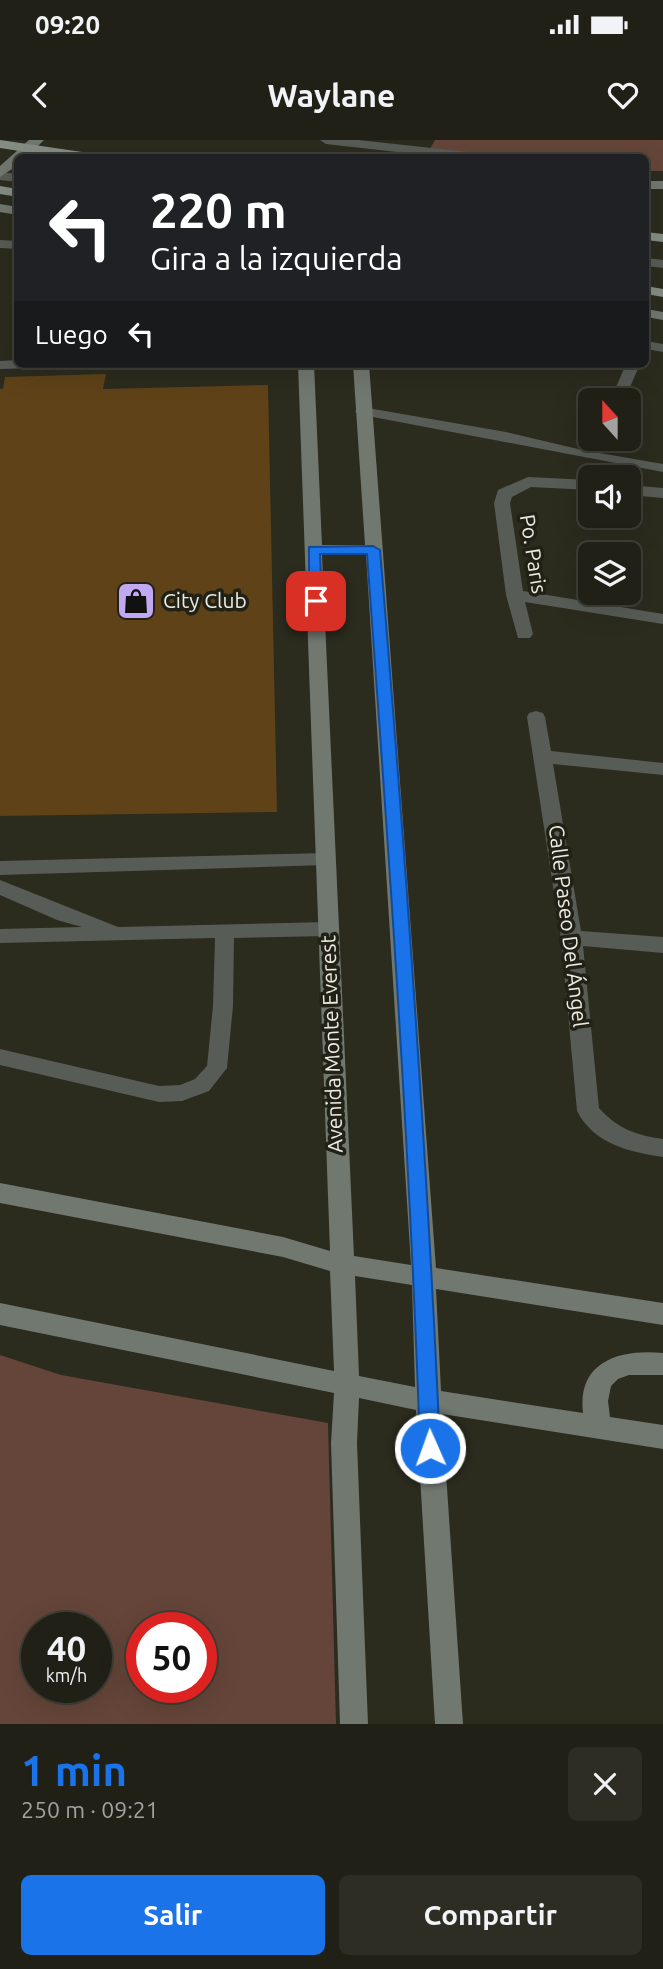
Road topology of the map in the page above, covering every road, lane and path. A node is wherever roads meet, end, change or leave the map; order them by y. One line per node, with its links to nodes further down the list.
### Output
1 (326, 140): 3 (lane)
2 (0, 144): 5 (main road)
3 (382, 148): 4 (lane)
4 (445, 154)
5 (14, 161)
6 (306, 368): 16 (main road, Avenida Monte Everest)
7 (360, 368): 10 (main road)
8 (631, 368): 9 (lane)
9 (623, 388)
10 (362, 411): 11 (lane); 17 (main road)
11 (582, 454): 12 (lane)
12 (663, 468)
13 (578, 484): 18 (street, Po. Paris)
14 (641, 491): 15 (street)
15 (663, 493)
16 (314, 550): 17 (main road); 24 (main road, Avenida Monte Everest)
17 (373, 550): 37 (main road)
18 (515, 596): 19 (street); 20 (street, Po. Paris)
19 (663, 619)
20 (524, 634)
21 (536, 718): 22 (street, Calle Paseo Del Ángel)
22 (545, 757): 23 (street); 31 (street, Calle Paseo Del Ángel)
23 (663, 769)
24 (326, 859): 25 (lane); 27 (main road, Avenida Monte Everest)
25 (0, 868)
26 (0, 887): 29 (lane)
27 (327, 929): 28 (lane); 36 (main road, Avenida Monte Everest)
28 (225, 931): 29 (lane); 33 (lane)
29 (127, 935): 30 (lane)
30 (0, 936)
31 (572, 938): 32 (street); 34 (street, Calle Paseo Del Ángel)
32 (663, 945)
33 (0, 1057)
34 (663, 1147)
35 (0, 1193): 36 (main road)
36 (341, 1264): 37 (main road); 41 (main road, Avenida Monte Everest)
37 (423, 1277): 39 (main road); 42 (main road)
38 (0, 1314): 41 (main road)
39 (663, 1314)
40 (663, 1364): 43 (main road)
41 (347, 1384): 42 (main road); 45 (main road, Avenida Monte Everest)
42 (429, 1401): 43 (main road); 46 (main road)
43 (599, 1429): 44 (main road)
44 (663, 1437)
45 (354, 1724)
46 (449, 1724)

